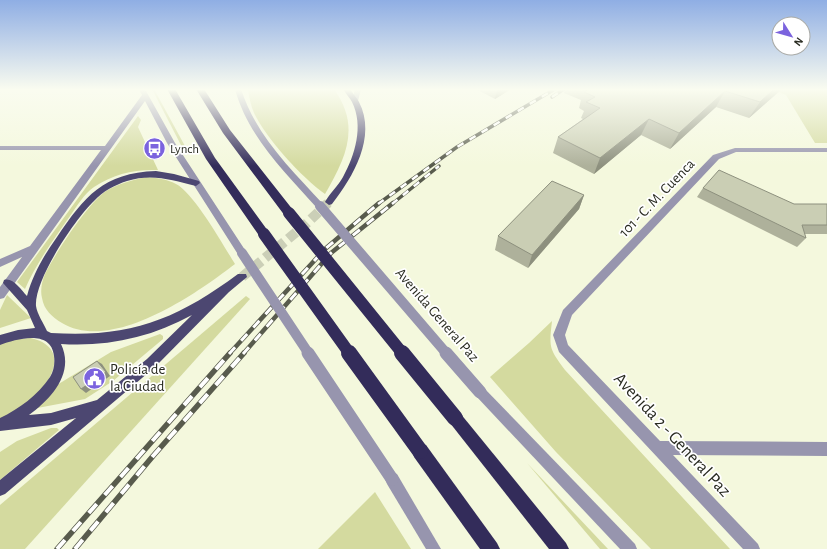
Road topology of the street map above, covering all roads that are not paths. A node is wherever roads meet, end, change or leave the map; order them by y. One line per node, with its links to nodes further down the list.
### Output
1 (129, 115): 8 (street)
2 (155, 115): 10 (street)
3 (185, 115): 28 (highway, bridge)
4 (216, 115): 29 (highway, bridge)
5 (247, 115): 30 (street, Avenida General Paz, bridge)
6 (358, 115): 11 (main road)
7 (0, 148): 8 (street)
8 (107, 148): 12 (street)
9 (825, 152): 21 (street, 101 - C. M. Cuenca)
10 (196, 184): 18 (main road); 27 (street, bridge)
11 (330, 202)
12 (34, 248): 13 (street); 15 (street)
13 (0, 263)
14 (242, 276): 16 (main road)
15 (4, 281): 17 (street); 18 (main road)
16 (225, 290): 19 (main road); 22 (main road)
17 (0, 295)
18 (31, 307): 19 (main road)
19 (47, 336): 20 (main road); 23 (main road)
20 (0, 340)
21 (563, 348): 24 (street, Avenida 2 - General Paz)
22 (102, 404): 23 (main road); 26 (main road)
23 (1, 424)
24 (659, 448): 25 (street); 31 (street, Avenida 2 - General Paz)
25 (827, 449)
26 (0, 489)
27 (434, 549)
28 (491, 549)
29 (560, 549)
30 (630, 549)
31 (753, 549)

